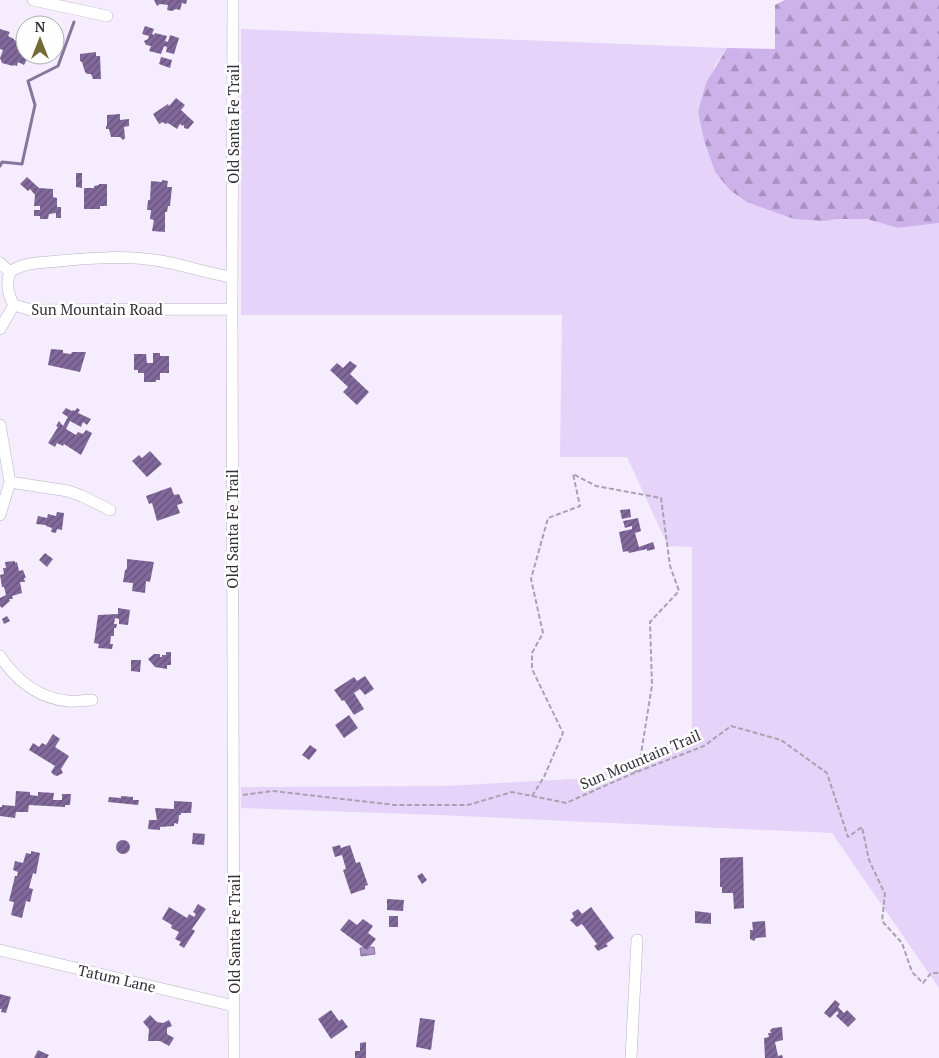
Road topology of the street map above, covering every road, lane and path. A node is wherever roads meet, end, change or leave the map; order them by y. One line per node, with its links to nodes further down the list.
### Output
1 (32, 0): 3 (street)
2 (234, 0): 6 (street, Old Santa Fe Trail)
3 (107, 16)
4 (0, 263): 5 (street)
5 (10, 272): 6 (street); 7 (street, Sun Mountain Road)
6 (232, 277): 8 (street, Old Santa Fe Trail)
7 (14, 305): 8 (street, Sun Mountain Road); 9 (street)
8 (232, 309): 17 (street, Old Santa Fe Trail)
9 (0, 329)
10 (0, 425): 11 (street)
11 (10, 482): 12 (street); 13 (street)
12 (110, 510)
13 (0, 515)
14 (0, 656): 15 (street)
15 (92, 700)
16 (634, 773): 18 (path, Sun Mountain Trail); 18 (path); 21 (path, Sun Mountain Trail)
17 (233, 796): 18 (path, Sun Mountain Trail); 22 (street, Old Santa Fe Trail)
18 (532, 796)
19 (637, 940): 24 (street)
20 (0, 950): 22 (street, Tatum Lane)
21 (939, 973)
22 (234, 1006): 23 (street, Old Santa Fe Trail)
23 (234, 1058)
24 (631, 1058)

